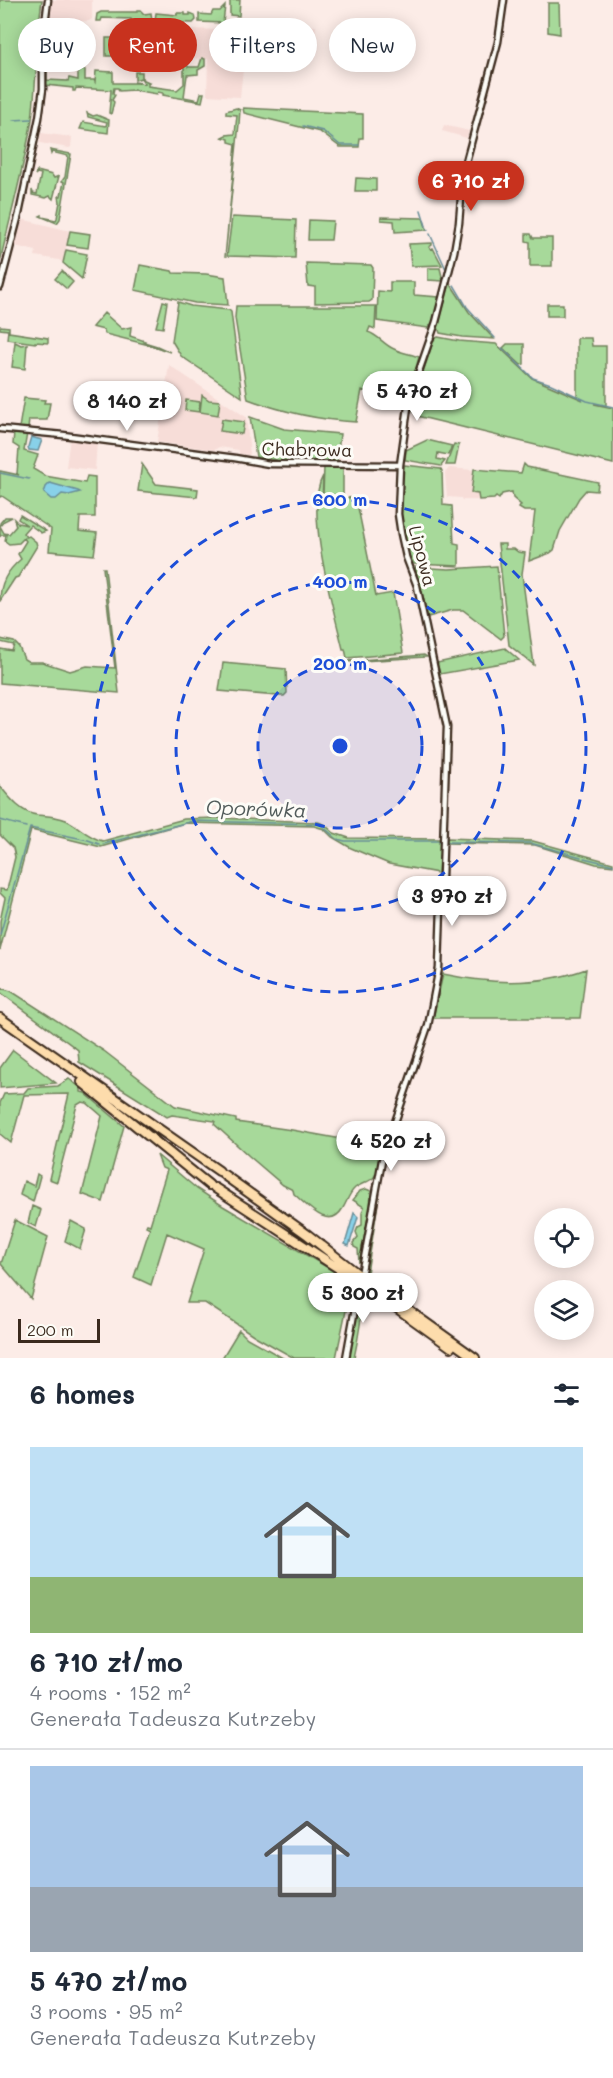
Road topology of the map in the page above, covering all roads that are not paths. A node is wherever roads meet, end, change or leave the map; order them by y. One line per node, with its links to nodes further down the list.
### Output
1 (48, 0): 3 (street)
2 (504, 0): 5 (street, Lipowa)
3 (0, 288)
4 (0, 429): 5 (street, Chabrowa)
5 (400, 464): 9 (street, Lipowa)
6 (0, 1018): 8 (highway)
7 (0, 1024): 8 (highway)
8 (78, 1077): 9 (highway); 9 (highway)
9 (360, 1279): 10 (street); 11 (highway); 12 (highway)
10 (346, 1358)
11 (466, 1358)
12 (475, 1358)

